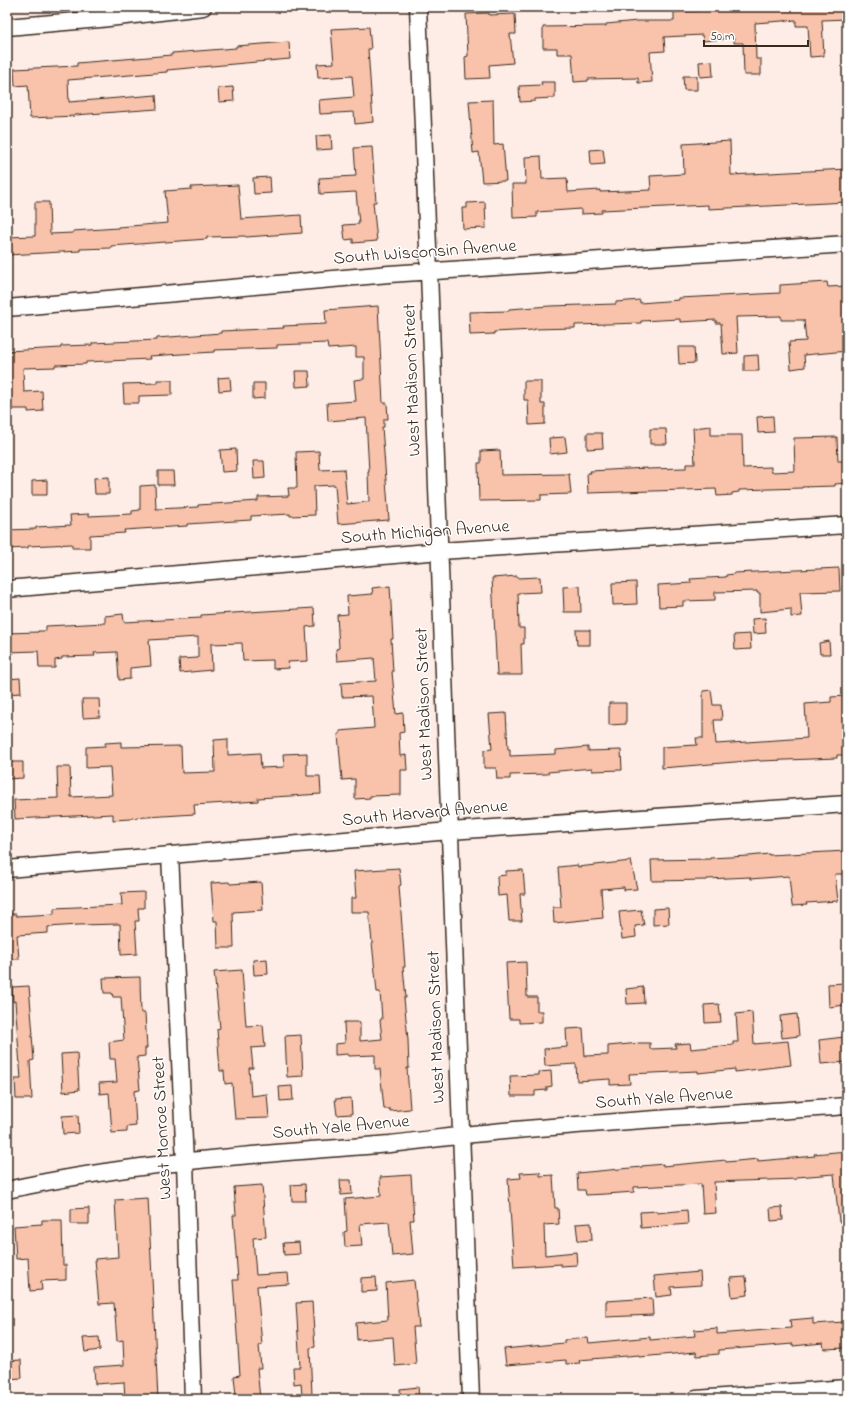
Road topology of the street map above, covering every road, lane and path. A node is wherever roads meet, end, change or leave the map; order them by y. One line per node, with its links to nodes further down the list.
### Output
1 (203, 7): 3 (street)
2 (418, 7): 5 (street, West Madison Street)
3 (7, 27)
4 (847, 244): 5 (street, South Wisconsin Avenue)
5 (429, 272): 6 (street, South Wisconsin Avenue); 8 (street, West Madison Street)
6 (7, 308)
7 (847, 525): 8 (street, South Michigan Avenue)
8 (440, 551): 9 (street, South Michigan Avenue); 11 (street, West Madison Street)
9 (7, 589)
10 (847, 804): 11 (street, South Harvard Avenue)
11 (450, 831): 12 (street, South Harvard Avenue); 15 (street, West Madison Street)
12 (170, 855): 13 (street, South Harvard Avenue); 16 (street, West Monroe Street)
13 (7, 870)
14 (847, 1106): 15 (street, South Yale Avenue)
15 (461, 1136): 16 (street, South Yale Avenue); 20 (street, West Madison Street)
16 (185, 1162): 17 (street, South Yale Avenue); 19 (street, West Monroe Street)
17 (7, 1190)
18 (847, 1388): 21 (street)
19 (193, 1399)
20 (471, 1399)
21 (696, 1399)

